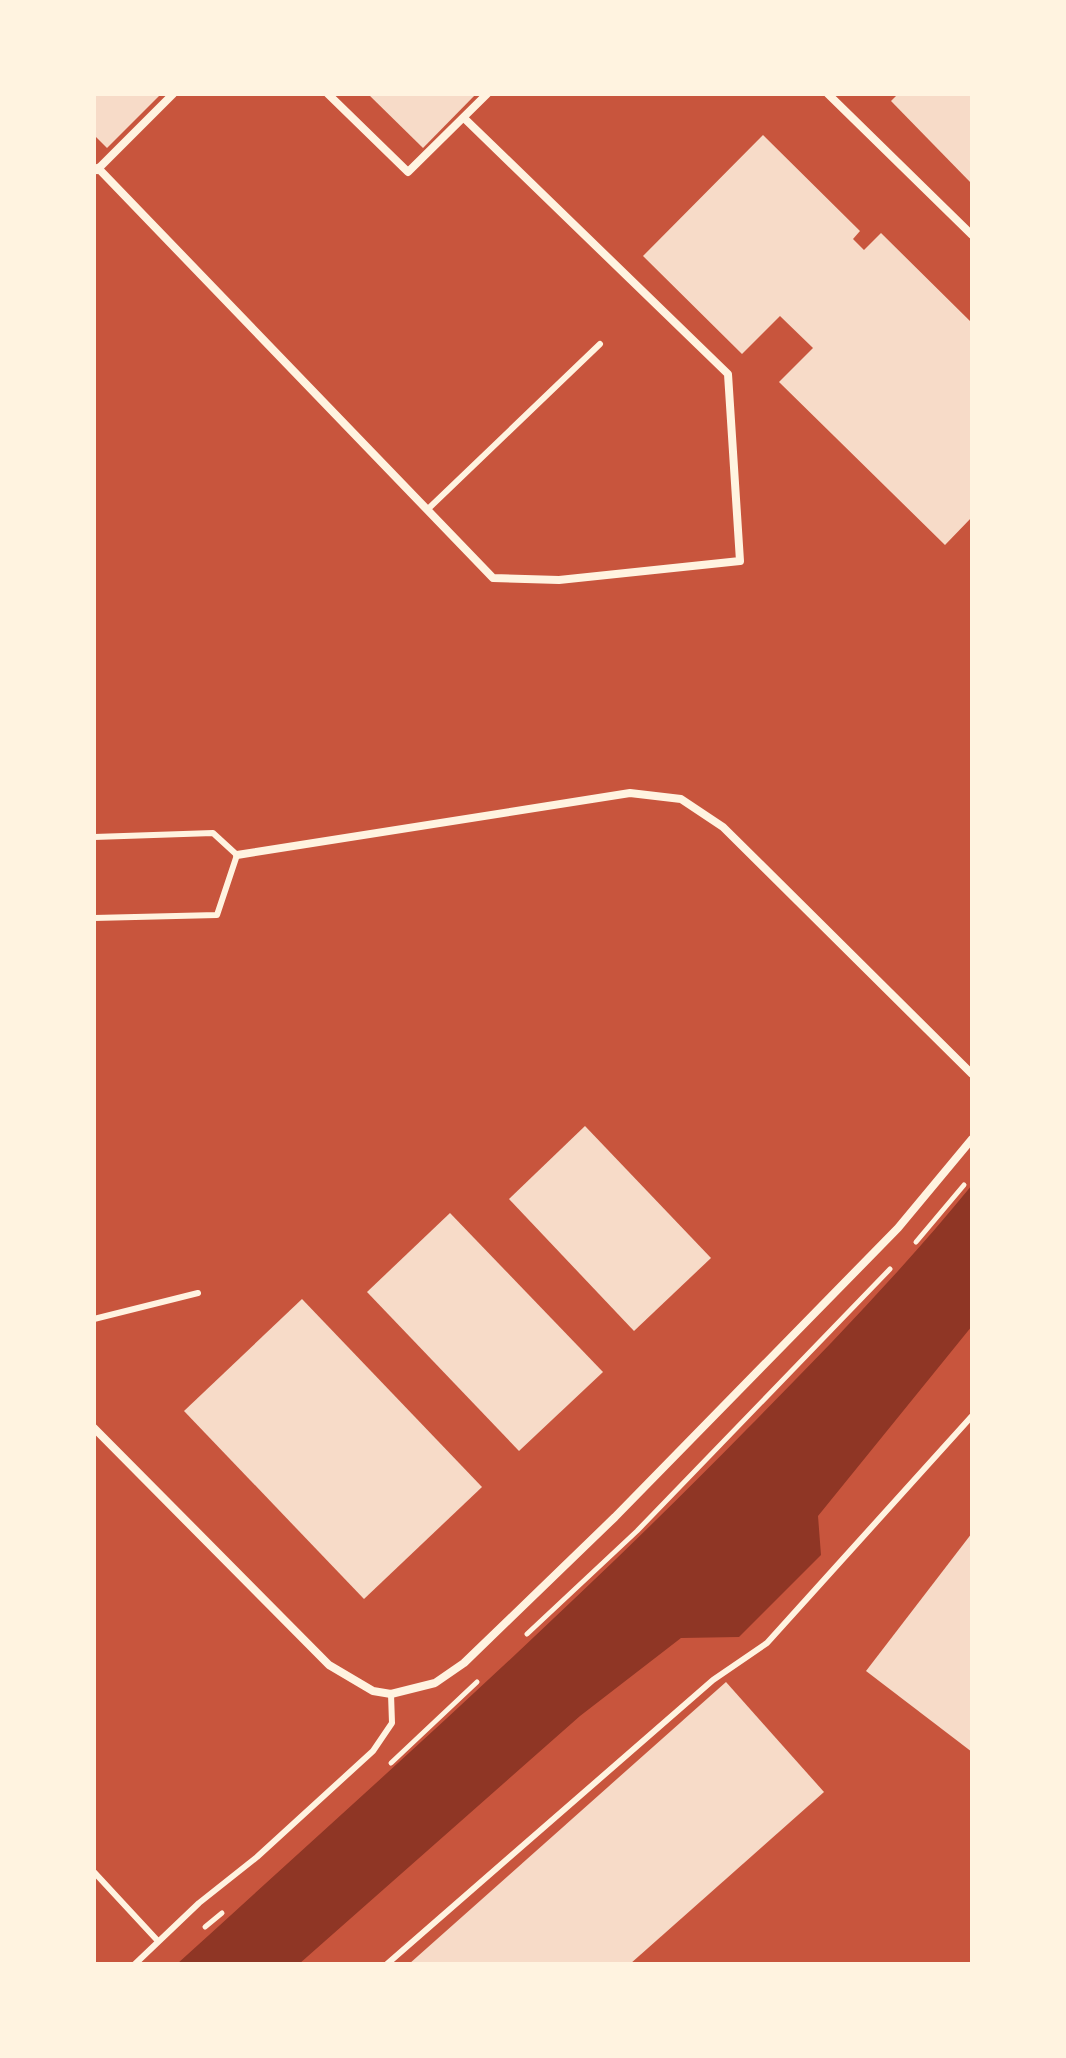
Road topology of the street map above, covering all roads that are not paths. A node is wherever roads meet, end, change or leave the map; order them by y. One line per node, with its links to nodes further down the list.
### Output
1 (173, 94): 6 (street)
2 (328, 94): 5 (street)
3 (487, 94): 5 (street)
4 (828, 94): 7 (street)
5 (464, 118): 9 (street)
6 (96, 170): 9 (street)
7 (972, 235)
8 (600, 344): 9 (lane)
9 (427, 510)
10 (94, 837): 11 (lane)
11 (237, 855): 12 (lane); 13 (street)
12 (94, 918)
13 (972, 1074)
14 (972, 1139): 19 (street)
15 (198, 1293): 16 (lane)
16 (94, 1319)
17 (972, 1416): 23 (lane)
18 (94, 1428): 19 (street)
19 (391, 1694): 21 (lane)
20 (94, 1872): 21 (lane)
21 (157, 1940): 22 (lane)
22 (135, 1964)
23 (387, 1964)

